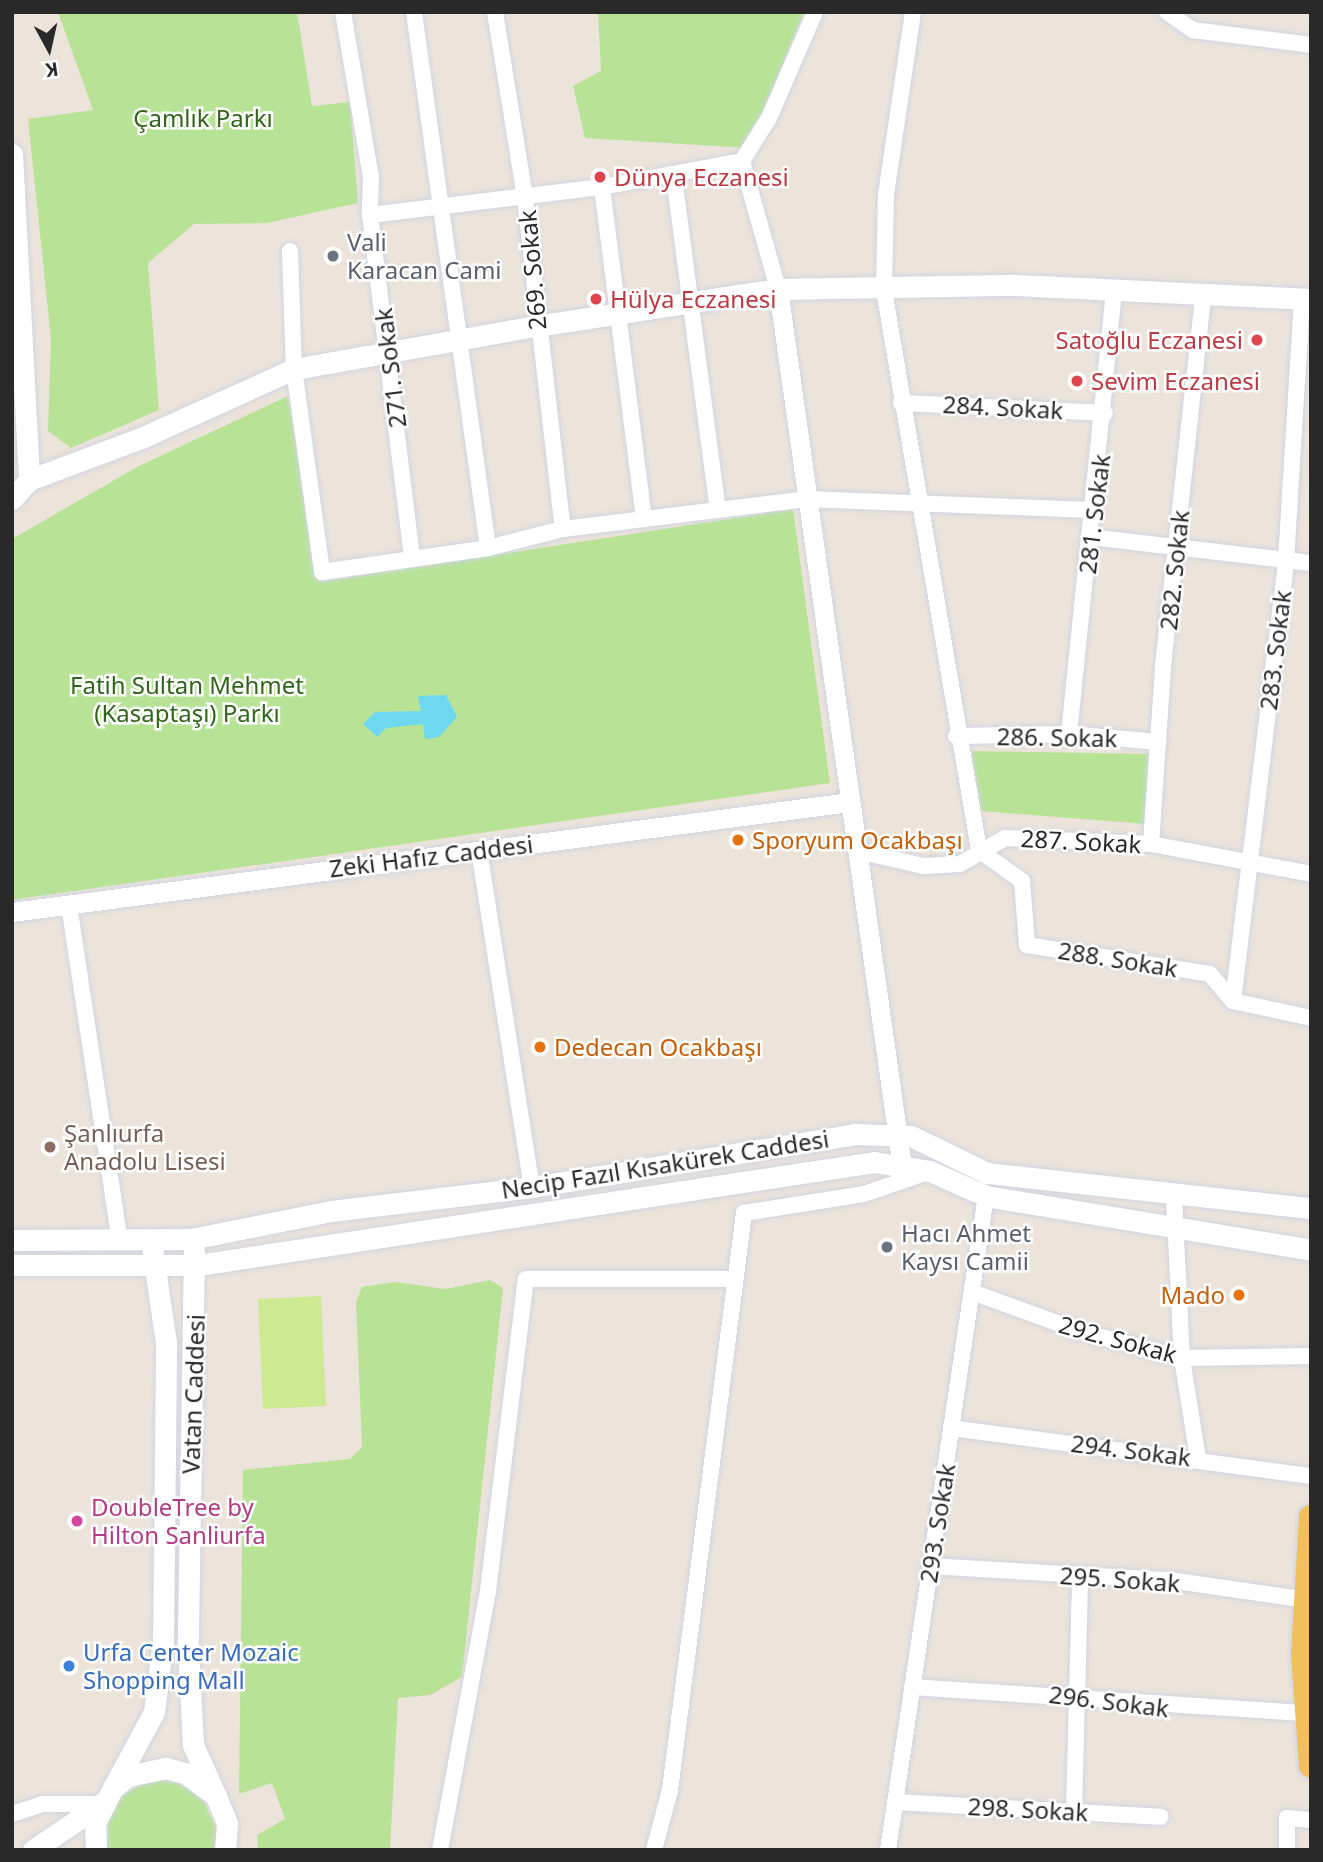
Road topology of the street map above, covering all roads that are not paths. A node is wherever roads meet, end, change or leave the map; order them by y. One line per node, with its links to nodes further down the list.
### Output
1 (343, 12): 14 (street, 271. Sokak)
2 (414, 12): 13 (street)
3 (495, 12): 12 (street, 269. Sokak)
4 (815, 12): 9 (street)
5 (913, 12): 18 (street)
6 (1167, 12): 7 (street)
7 (1311, 44)
8 (12, 156): 16 (main road)
9 (742, 161): 10 (street); 17 (street)
10 (674, 177): 11 (street); 22 (street)
11 (602, 187): 12 (street); 23 (street)
12 (526, 198): 13 (street); 24 (street, 269. Sokak)
13 (439, 205): 14 (street); 25 (street)
14 (370, 215): 26 (street, 271. Sokak)
15 (290, 251): 27 (street)
16 (15, 274): 30 (main road)
17 (778, 289): 18 (main road); 22 (main road); 32 (street)
18 (884, 290): 19 (main road); 28 (street)
19 (1114, 293): 20 (main road); 29 (street, 281. Sokak)
20 (1203, 296): 21 (main road); 39 (street, 282. Sokak)
21 (1306, 299): 42 (street, 283. Sokak)
22 (690, 304): 23 (main road); 34 (street)
23 (616, 316): 24 (main road); 36 (street)
24 (536, 326): 25 (main road); 37 (street, 269. Sokak)
25 (459, 341): 26 (main road); 40 (street)
26 (389, 351): 27 (main road); 41 (street, 271. Sokak)
27 (294, 369): 30 (main road); 41 (street)
28 (901, 403): 29 (street, 284. Sokak); 33 (street)
29 (1105, 413): 35 (street, 281. Sokak)
30 (29, 480): 31 (main road)
31 (12, 499)
32 (806, 499): 33 (street); 34 (street); 47 (street)
33 (916, 502): 35 (street); 45 (street)
34 (718, 509): 36 (street)
35 (1094, 510): 38 (street, 281. Sokak)
36 (644, 519): 37 (street)
37 (563, 529): 40 (street)
38 (1090, 537): 39 (street); 44 (street, 281. Sokak)
39 (1177, 545): 42 (street); 46 (street, 282. Sokak)
40 (488, 548): 41 (street)
41 (412, 558)
42 (1286, 561): 43 (street); 52 (street, 283. Sokak)
43 (1311, 563)
44 (1069, 734): 45 (street, 286. Sokak); 46 (street, 286. Sokak)
45 (956, 736): 50 (street)
46 (1159, 741): 48 (street, 282. Sokak)
47 (850, 802): 49 (street, Zeki Hafız Caddesi); 51 (street)
48 (1151, 845): 50 (street, 287. Sokak); 52 (street, 287. Sokak)
49 (479, 849): 54 (street, Zeki Hafız Caddesi); 61 (street)
50 (979, 850): 51 (street, 287. Sokak); 56 (street, 288. Sokak)
51 (858, 851): 58 (street)
52 (1249, 867): 53 (street, 287. Sokak); 56 (street, 283. Sokak)
53 (1311, 874)
54 (69, 905): 55 (street, Zeki Hafız Caddesi); 66 (street)
55 (12, 912)
56 (1233, 1001): 57 (street)
57 (1311, 1018)
58 (902, 1136): 59 (street); 61 (main road, Necip Fazıl Kısakürek Caddesi); 63 (main road, Necip Fazıl Kısakürek Caddesi)
59 (902, 1167): 60 (main road, Necip Fazıl Kısakürek Caddesi); 72 (main road, Necip Fazıl Kısakürek Caddesi)
60 (930, 1171): 62 (main road, Necip Fazıl Kısakürek Caddesi); 73 (street)
61 (532, 1187): 67 (main road, Necip Fazıl Kısakürek Caddesi)
62 (986, 1196): 65 (main road, Necip Fazıl Kısakürek Caddesi); 74 (street, 293. Sokak)
63 (1174, 1196): 64 (main road, Necip Fazıl Kısakürek Caddesi); 65 (street)
64 (1311, 1208)
65 (1176, 1226): 69 (main road, Necip Fazıl Kısakürek Caddesi); 76 (street)
66 (119, 1237): 68 (main road, Necip Fazıl Kısakürek Caddesi); 70 (main road, Necip Fazıl Kısakürek Caddesi)
67 (191, 1239): 70 (main road, Necip Fazıl Kısakürek Caddesi); 72 (main road, Vatan Caddesi)
68 (12, 1240)
69 (1311, 1250)
70 (153, 1251): 71 (main road, Necip Fazıl Kısakürek Caddesi); 72 (main road, Necip Fazıl Kısakürek Caddesi); 88 (main road, Vatan Caddesi)
71 (12, 1265)
72 (198, 1265): 89 (main road, Vatan Caddesi)
73 (735, 1279): 100 (street); 101 (street)
74 (972, 1292): 76 (street, 292. Sokak); 77 (street, 293. Sokak)
75 (1311, 1356): 76 (street, 292. Sokak)
76 (1182, 1358): 78 (street)
77 (951, 1428): 78 (street, 294. Sokak); 81 (street, 293. Sokak)
78 (1198, 1459): 79 (street, 294. Sokak)
79 (1311, 1476)
80 (1311, 1517): 83 (main road)
81 (930, 1566): 82 (street, 295. Sokak); 84 (street, 293. Sokak)
82 (1080, 1576): 83 (street, 295. Sokak); 85 (street)
83 (1308, 1600): 86 (main road)
84 (912, 1687): 85 (street, 296. Sokak); 90 (street, 293. Sokak)
85 (1078, 1694): 86 (street, 296. Sokak); 91 (street)
86 (1306, 1713): 87 (main road)
87 (1311, 1766)
88 (107, 1796): 89 (main road); 92 (street); 96 (main road); 97 (main road)
89 (216, 1797): 95 (main road, Vatan Caddesi)
90 (895, 1802): 91 (street, 298. Sokak); 102 (street, 293. Sokak)
91 (1074, 1812): 93 (street, 298. Sokak)
92 (12, 1814)
93 (1161, 1817)
94 (1311, 1820): 103 (street)
95 (227, 1823): 98 (main road); 99 (main road, Vatan Caddesi)
96 (33, 1850)
97 (96, 1850)
98 (225, 1850)
99 (237, 1850)
100 (440, 1850)
101 (654, 1850)
102 (888, 1850)
103 (1287, 1850)

